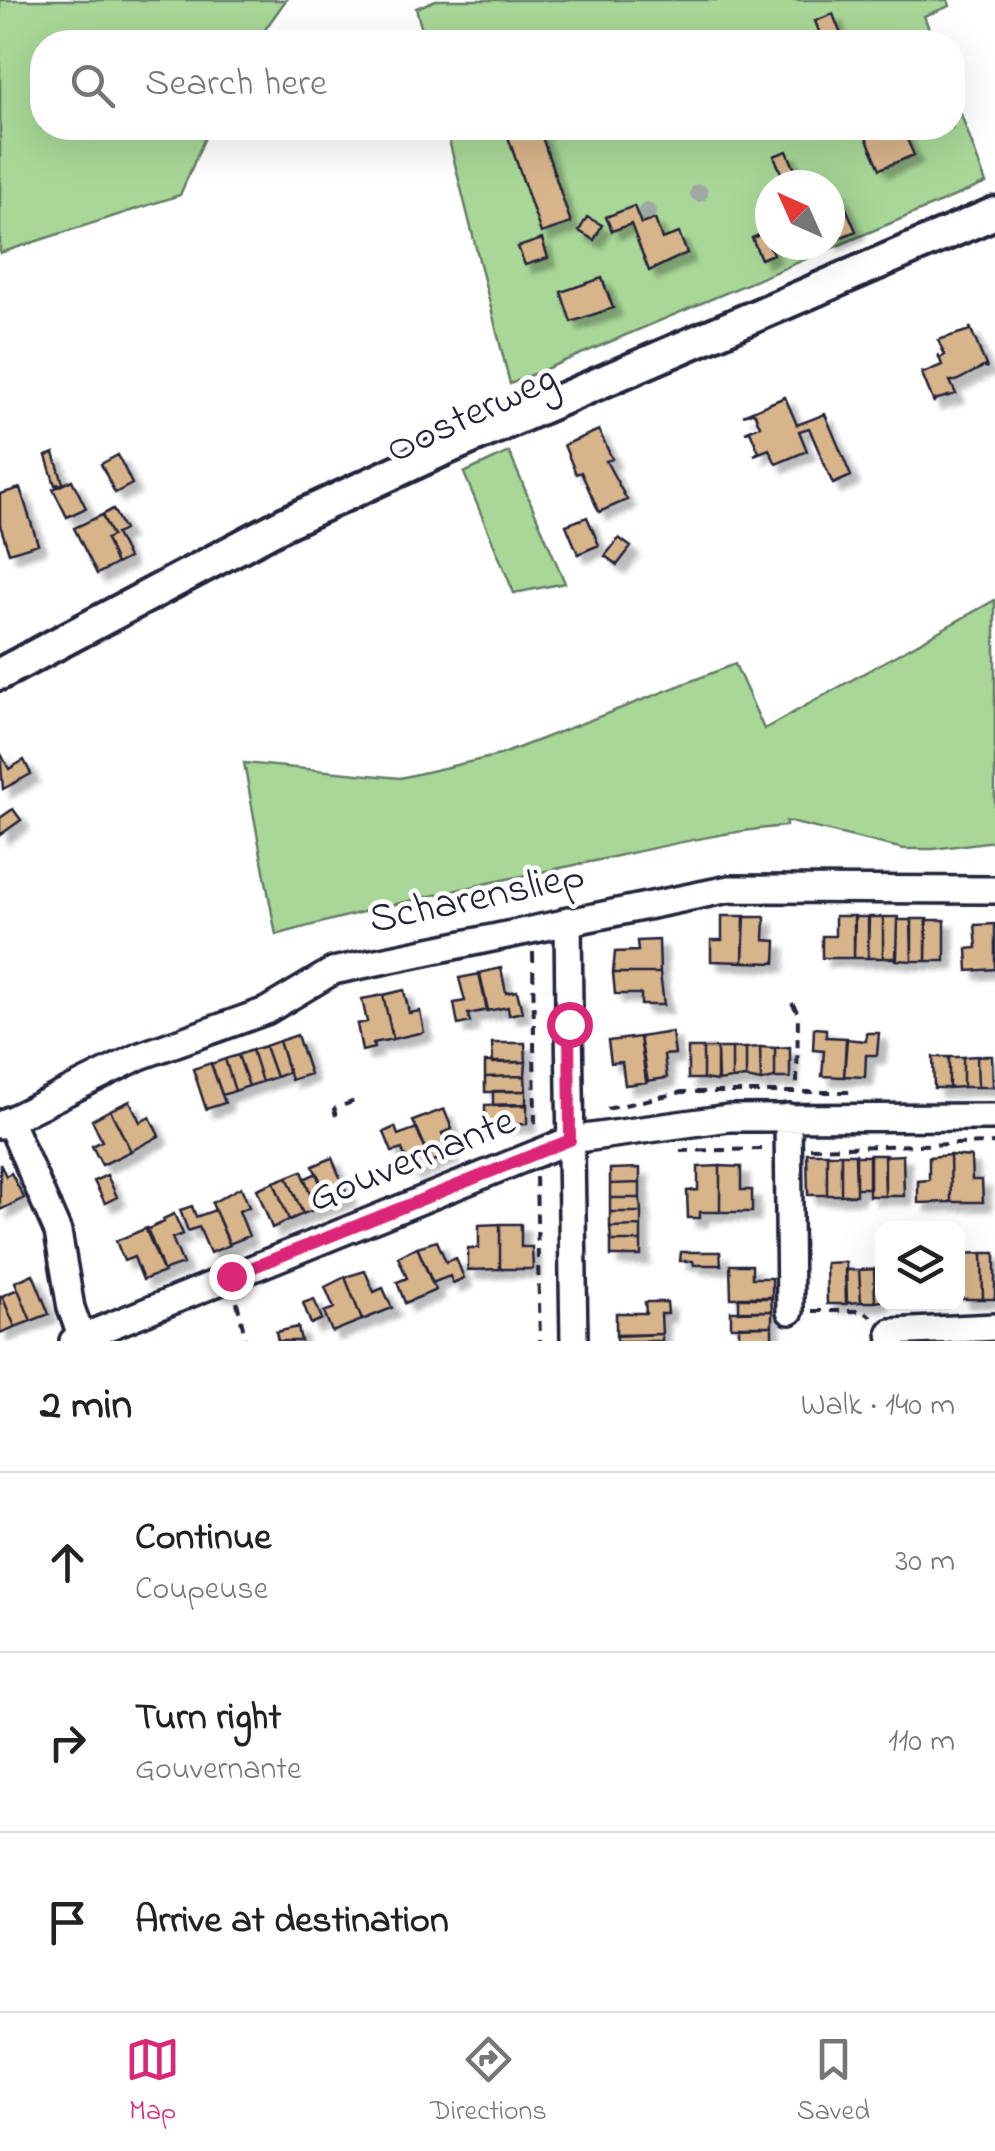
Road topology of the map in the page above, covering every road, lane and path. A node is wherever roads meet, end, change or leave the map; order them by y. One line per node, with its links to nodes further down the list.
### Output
1 (995, 213): 2 (street, Oosterweg)
2 (0, 674)
3 (995, 890): 4 (street, Scharensliep)
4 (568, 920): 10 (street, Scharensliep); 11 (street)
5 (792, 1003): 8 (path)
6 (356, 1098): 7 (path)
7 (336, 1116)
8 (792, 1117): 9 (street, Gouvernante); 11 (street, Gouvernante); 13 (street)
9 (995, 1118)
10 (4, 1122): 16 (street)
11 (570, 1140): 12 (street, Gouvernante); 18 (street)
12 (231, 1276): 16 (street, Gouvernante); 17 (path)
13 (790, 1310): 15 (path)
14 (995, 1327): 15 (street)
15 (892, 1336)
16 (79, 1340)
17 (246, 1341)
18 (574, 1341)

